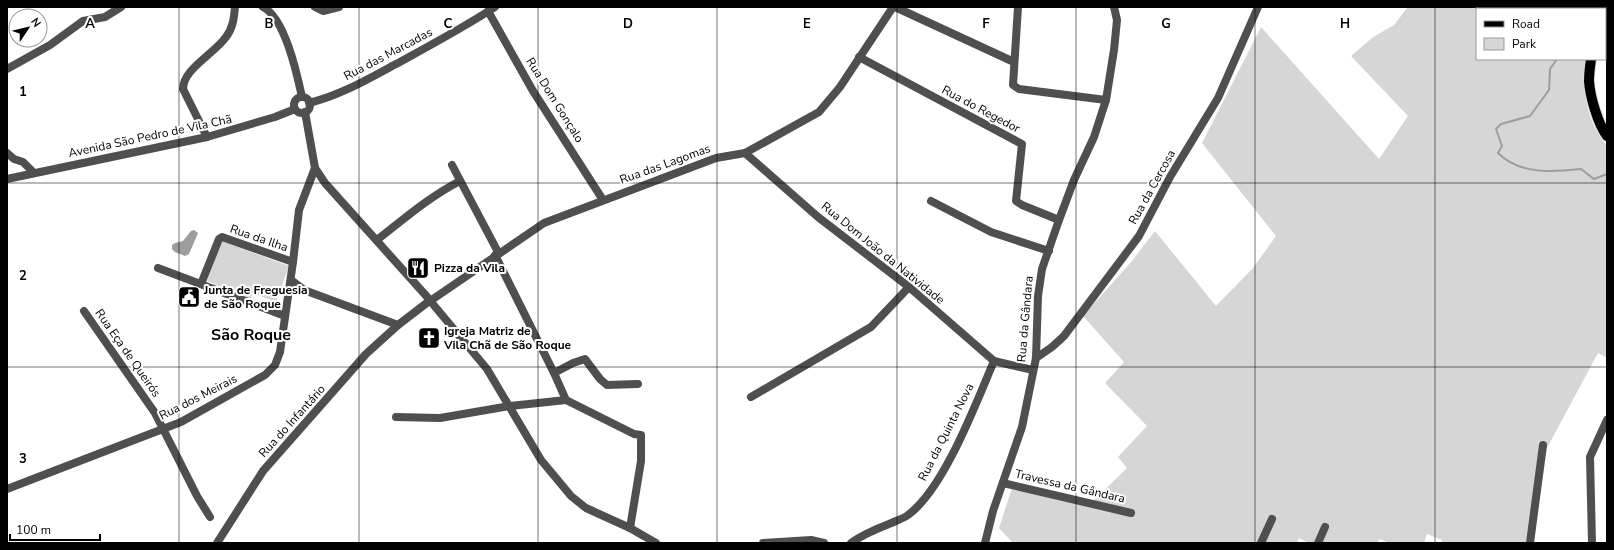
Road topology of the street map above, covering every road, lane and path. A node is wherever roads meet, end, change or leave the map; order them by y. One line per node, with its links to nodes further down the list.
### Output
1 (121, 7): 16 (street)
2 (232, 7): 3 (street)
3 (236, 7): 4 (street); 23 (street)
4 (243, 7)
5 (262, 7): 17 (street)
6 (315, 7): 7 (street)
7 (339, 7)
8 (894, 7): 13 (street, Rua das Lagomas); 15 (street)
9 (1018, 7): 15 (street)
10 (1114, 7): 18 (street, Rua da Gândara)
11 (1258, 7): 48 (street, Rua da Cercosa)
12 (491, 9): 19 (street, Rua das Marcadas); 33 (street, Rua Dom Gonçalo)
13 (859, 57): 25 (street, Rua das Lagomas); 35 (street, Rua do Regedor)
14 (1591, 60): 22 (main road)
15 (1014, 62): 18 (street)
16 (7, 69)
17 (302, 97): 19 (street); 20 (street)
18 (1106, 100): 35 (street, Rua da Gândara)
19 (310, 103): 21 (street)
20 (295, 109): 21 (street); 23 (street, Avenida São Pedro de Vila Chã)
21 (305, 112): 27 (street)
22 (1606, 132)
23 (207, 137): 28 (street, Avenida São Pedro de Vila Chã)
24 (7, 153): 28 (street)
25 (745, 153): 33 (street, Rua das Lagomas); 43 (street, Rua Dom João da Natividade)
26 (452, 165): 30 (street)
27 (315, 168): 31 (street, Rua dos Meirais); 32 (street)
28 (34, 173): 29 (street, Avenida São Pedro de Vila Chã)
29 (7, 179)
30 (460, 181): 36 (street); 38 (street)
31 (310, 182): 32 (street); 39 (street, Rua dos Meirais)
32 (325, 183): 36 (street)
33 (604, 200): 38 (street, Rua das Lagomas)
34 (931, 201): 37 (street)
35 (1059, 220): 37 (street, Rua da Gândara)
36 (377, 240): 44 (street)
37 (1049, 251): 48 (street, Rua da Gândara)
38 (497, 254): 44 (street, Rua das Lagomas); 51 (street)
39 (293, 262): 41 (street, Rua da Ilha); 42 (street, Rua dos Meirais)
40 (158, 268): 41 (street)
41 (201, 284): 46 (street)
42 (290, 285): 46 (street, Rua dos Meirais); 47 (street)
43 (909, 287): 49 (street, Rua Dom João da Natividade); 53 (street)
44 (430, 301): 47 (street, Rua do Infantário); 55 (street)
45 (84, 312): 58 (street, Rua Eça de Queirós)
46 (285, 316): 58 (street, Rua dos Meirais)
47 (398, 326): 67 (street, Rua do Infantário)
48 (1036, 358): 50 (street, Rua da Gândara)
49 (994, 361): 50 (street, Rua Dom João da Natividade); 71 (street, Rua da Quinta Nova)
50 (1033, 370): 60 (street, Rua da Gândara)
51 (554, 373): 52 (street); 54 (street)
52 (638, 384)
53 (751, 397)
54 (566, 400): 55 (street); 66 (street)
55 (510, 406): 56 (street); 66 (street)
56 (396, 417)
57 (1607, 420): 76 (street)
58 (163, 429): 61 (street, Rua dos Meirais); 63 (street, Rua Eça de Queirós)
59 (1543, 445): 75 (street)
60 (1003, 483): 62 (street, Travessa da Gândara); 72 (street, Rua da Gândara)
61 (7, 489)
62 (1130, 513)
63 (210, 517)
64 (1272, 519): 73 (street)
65 (1325, 527): 74 (street)
66 (630, 528): 68 (street)
67 (216, 543)
68 (656, 543)
69 (763, 543): 70 (street)
70 (824, 543)
71 (851, 543)
72 (985, 543)
73 (1261, 543)
74 (1318, 543)
75 (1530, 543)
76 (1592, 543)

